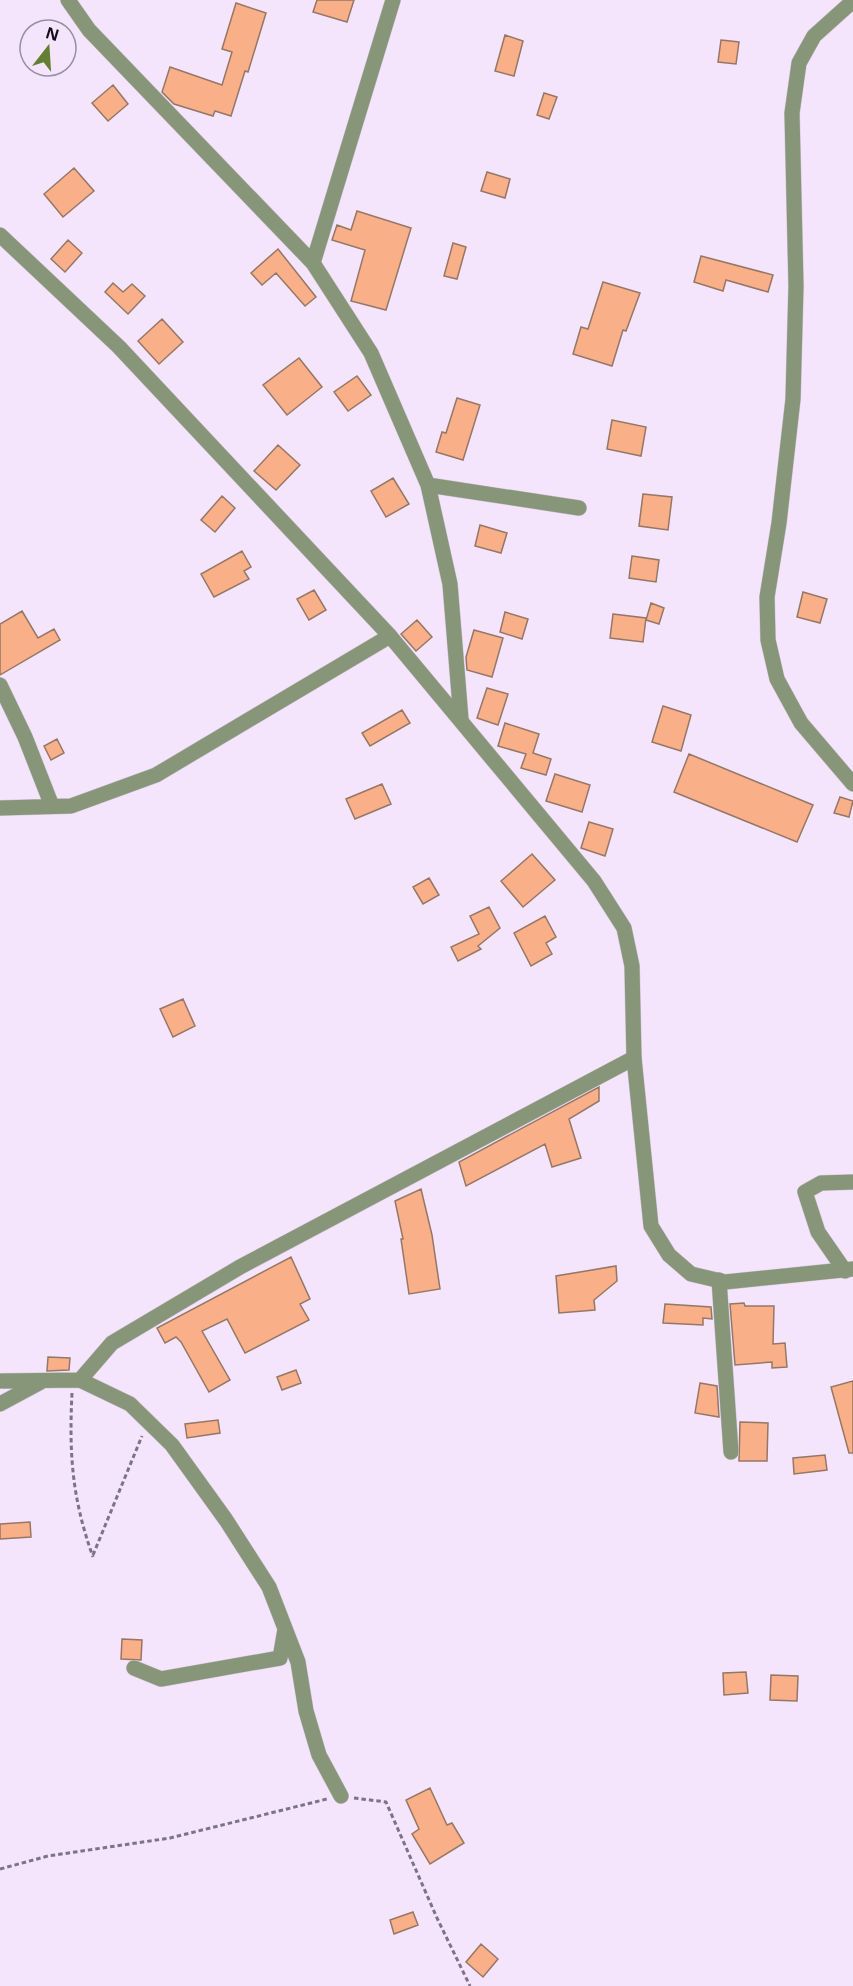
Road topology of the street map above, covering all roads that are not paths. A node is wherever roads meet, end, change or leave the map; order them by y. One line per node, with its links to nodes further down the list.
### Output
1 (68, 0): 5 (street)
2 (393, 0): 5 (street)
3 (853, 1): 11 (street)
4 (0, 235): 8 (street)
5 (313, 263): 6 (street)
6 (428, 485): 7 (street); 10 (street)
7 (579, 508)
8 (390, 636): 10 (street); 12 (street)
9 (0, 685): 12 (street)
10 (461, 719): 14 (street)
11 (853, 784)
12 (52, 806): 13 (street)
13 (0, 808)
14 (634, 1058): 17 (street); 18 (street)
15 (853, 1182): 16 (street)
16 (849, 1270): 17 (street)
17 (719, 1280): 22 (street)
18 (76, 1380): 20 (street); 23 (street)
19 (0, 1381): 20 (street)
20 (44, 1381): 21 (street)
21 (0, 1404)
22 (731, 1452)
23 (286, 1626): 24 (street); 25 (street)
24 (134, 1668)
25 (341, 1796)

